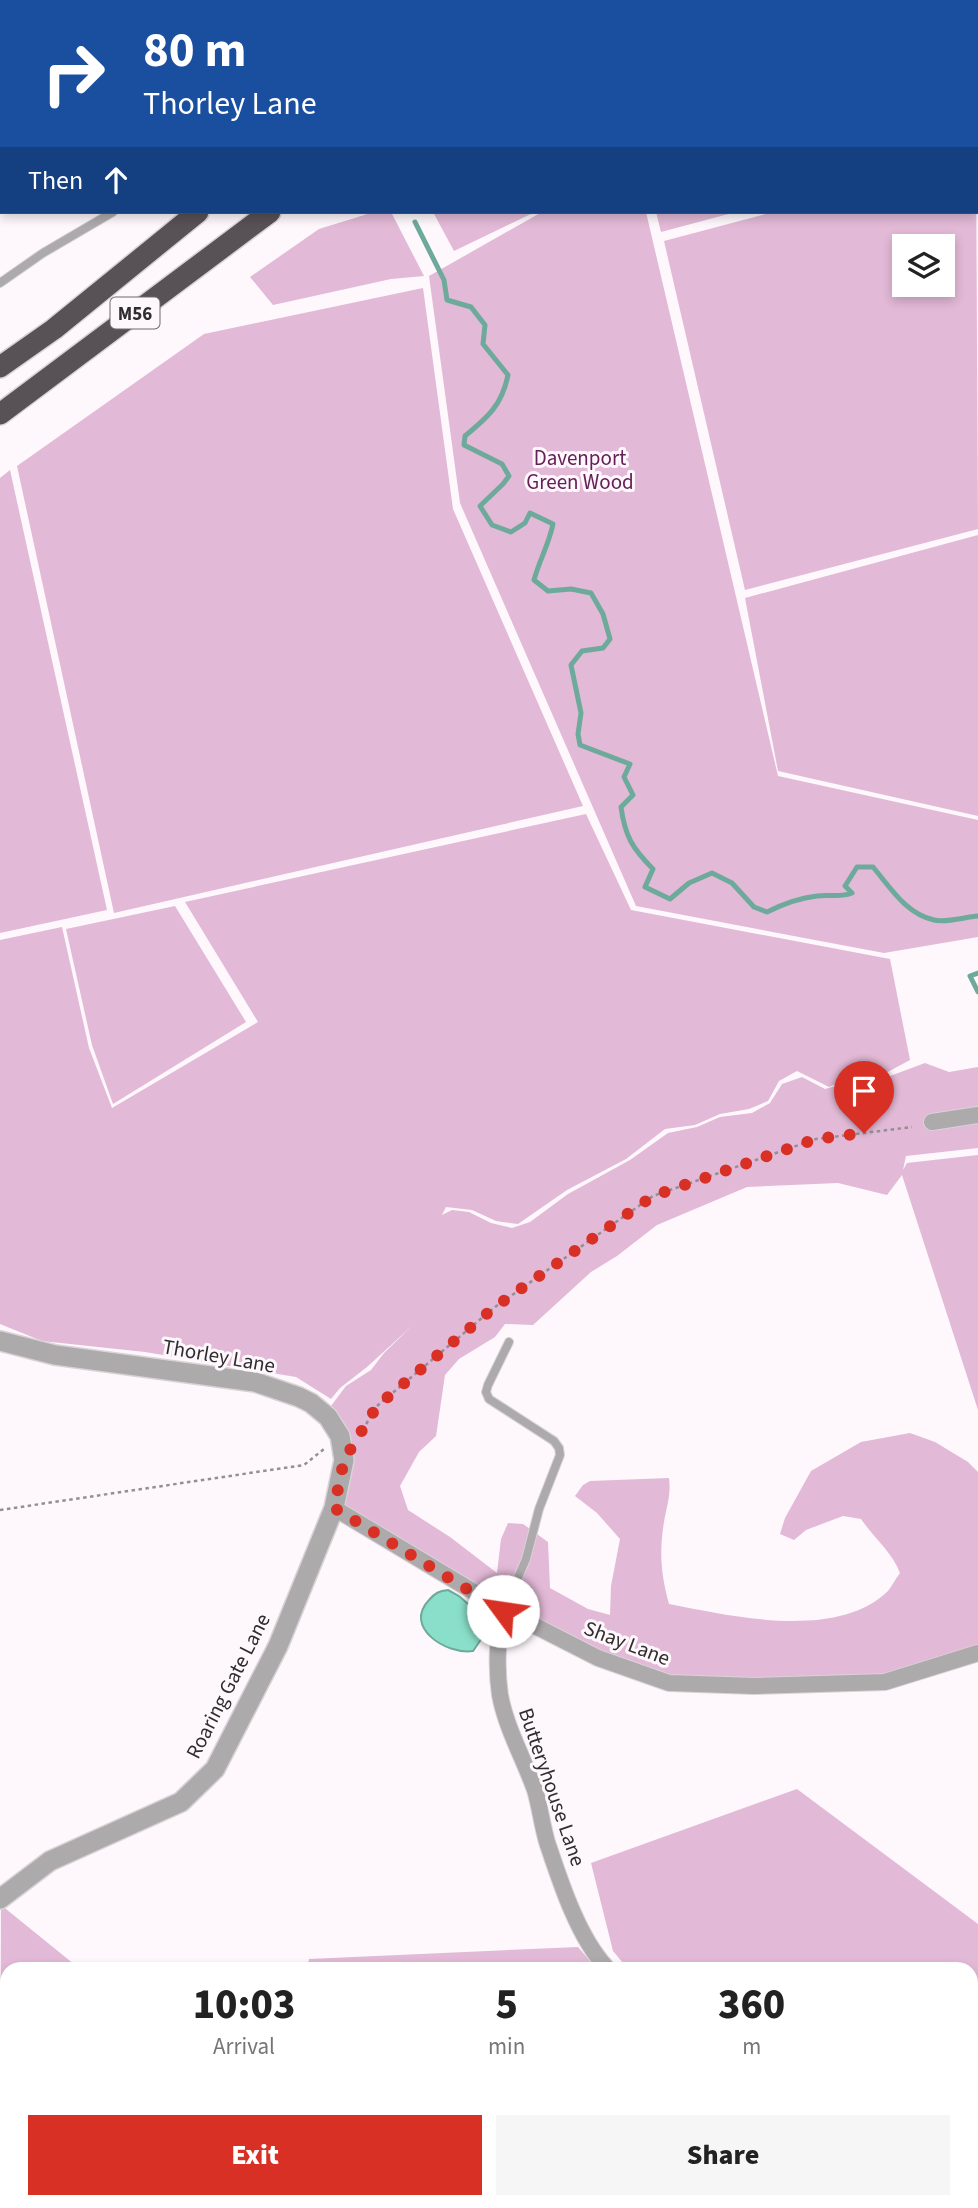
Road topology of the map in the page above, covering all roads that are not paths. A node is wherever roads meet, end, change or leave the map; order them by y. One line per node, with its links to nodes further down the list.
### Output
1 (110, 214): 4 (lane)
2 (196, 214): 5 (highway, M56)
3 (267, 214): 6 (highway, M56)
4 (0, 283)
5 (0, 367)
6 (0, 414)
7 (978, 1115): 8 (street)
8 (932, 1122)
9 (0, 1341): 11 (street, Thorley Lane)
10 (509, 1342): 12 (lane)
11 (334, 1508): 12 (street, Shay Lane); 14 (street, Roaring Gate Lane)
12 (503, 1611): 13 (street, Shay Lane); 15 (street, Butteryhouse Lane)
13 (975, 1659)
14 (0, 1899)
15 (601, 1962)

